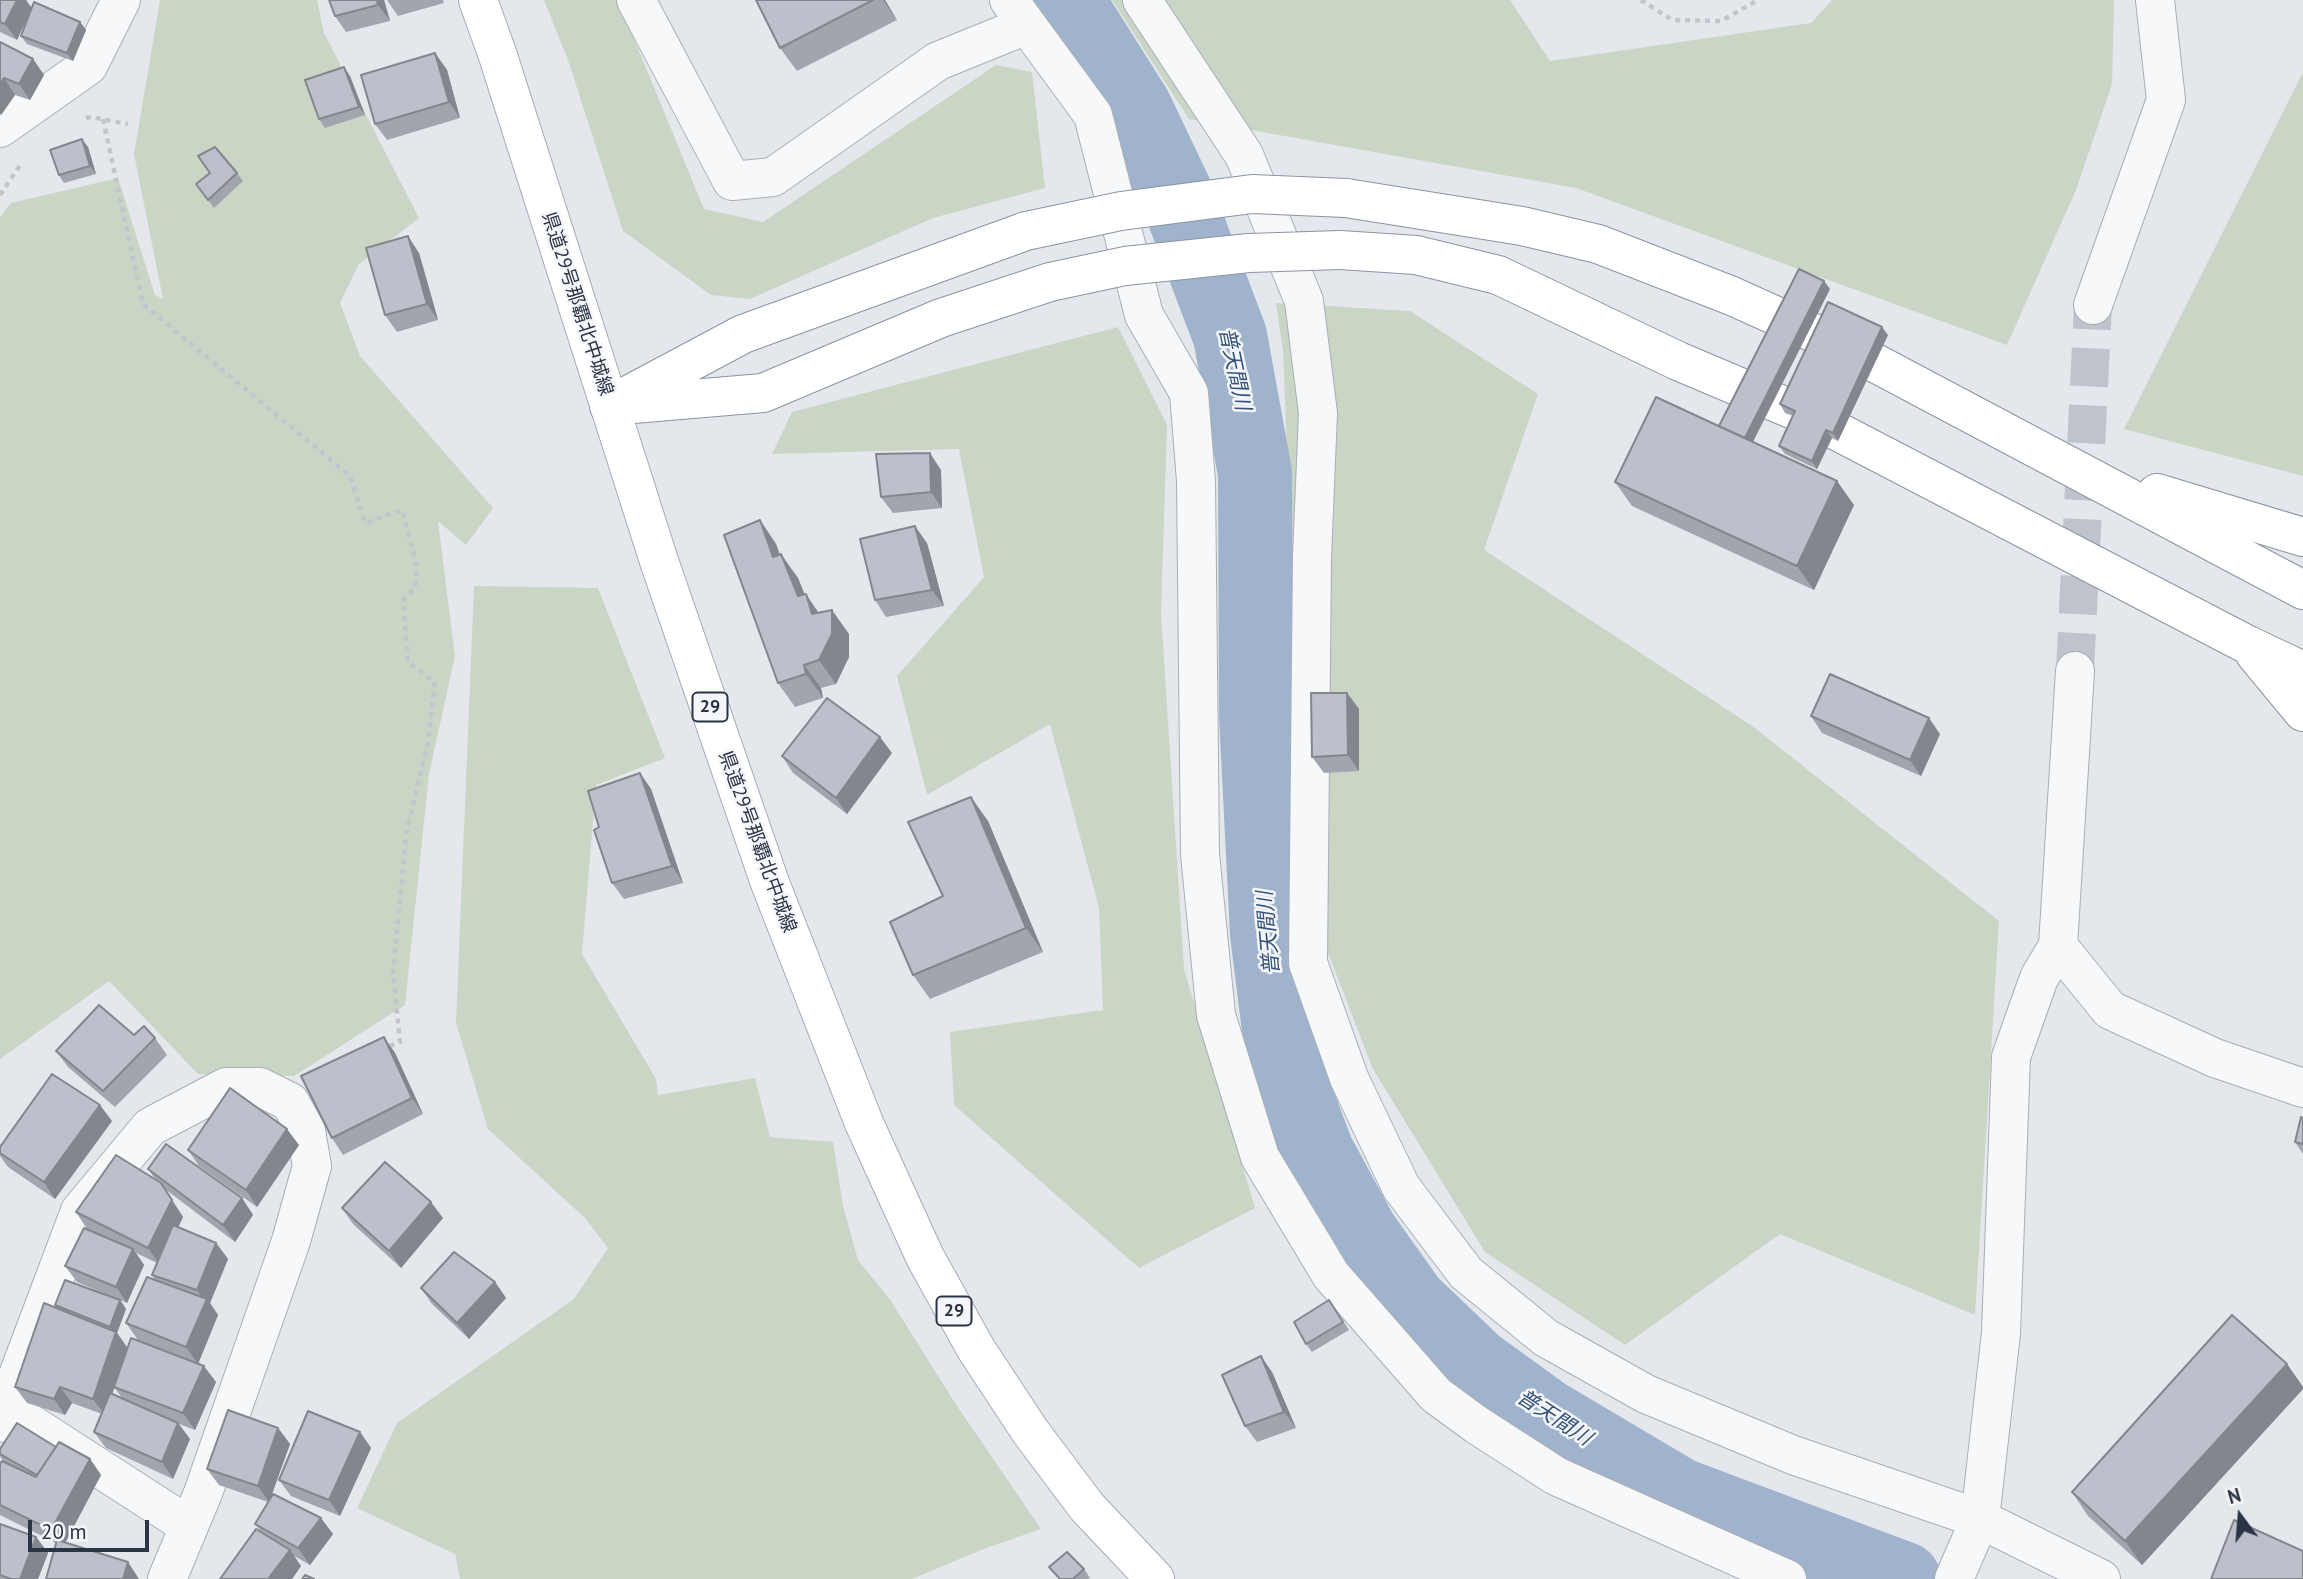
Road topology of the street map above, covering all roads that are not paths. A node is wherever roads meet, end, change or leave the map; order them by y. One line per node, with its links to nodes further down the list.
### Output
1 (121, 0): 7 (street)
2 (478, 0): 9 (main road, 県道29号那覇北中城線 / 29)
3 (636, 0): 6 (street)
4 (1142, 0): 20 (street)
5 (2155, 0): 8 (street)
6 (1018, 13): 24 (street)
7 (0, 128)
8 (2093, 305)
9 (609, 406): 10 (main road, bridge); 13 (main road, bridge); 23 (main road, 県道29号那覇北中城線 / 29)
10 (2074, 468): 11 (main road); 12 (main road)
11 (2303, 537)
12 (2303, 590)
13 (2248, 645): 15 (main road); 16 (main road)
14 (2076, 671): 17 (street)
15 (2303, 671)
16 (2303, 712)
17 (2058, 946): 18 (street); 20 (street)
18 (2303, 1088)
19 (2, 1412): 21 (street); 21 (street)
20 (1979, 1521): 25 (street); 26 (street)
21 (189, 1526): 22 (street)
22 (168, 1578)
23 (1155, 1579)
24 (1787, 1579)
25 (1954, 1579)
26 (2101, 1579)

